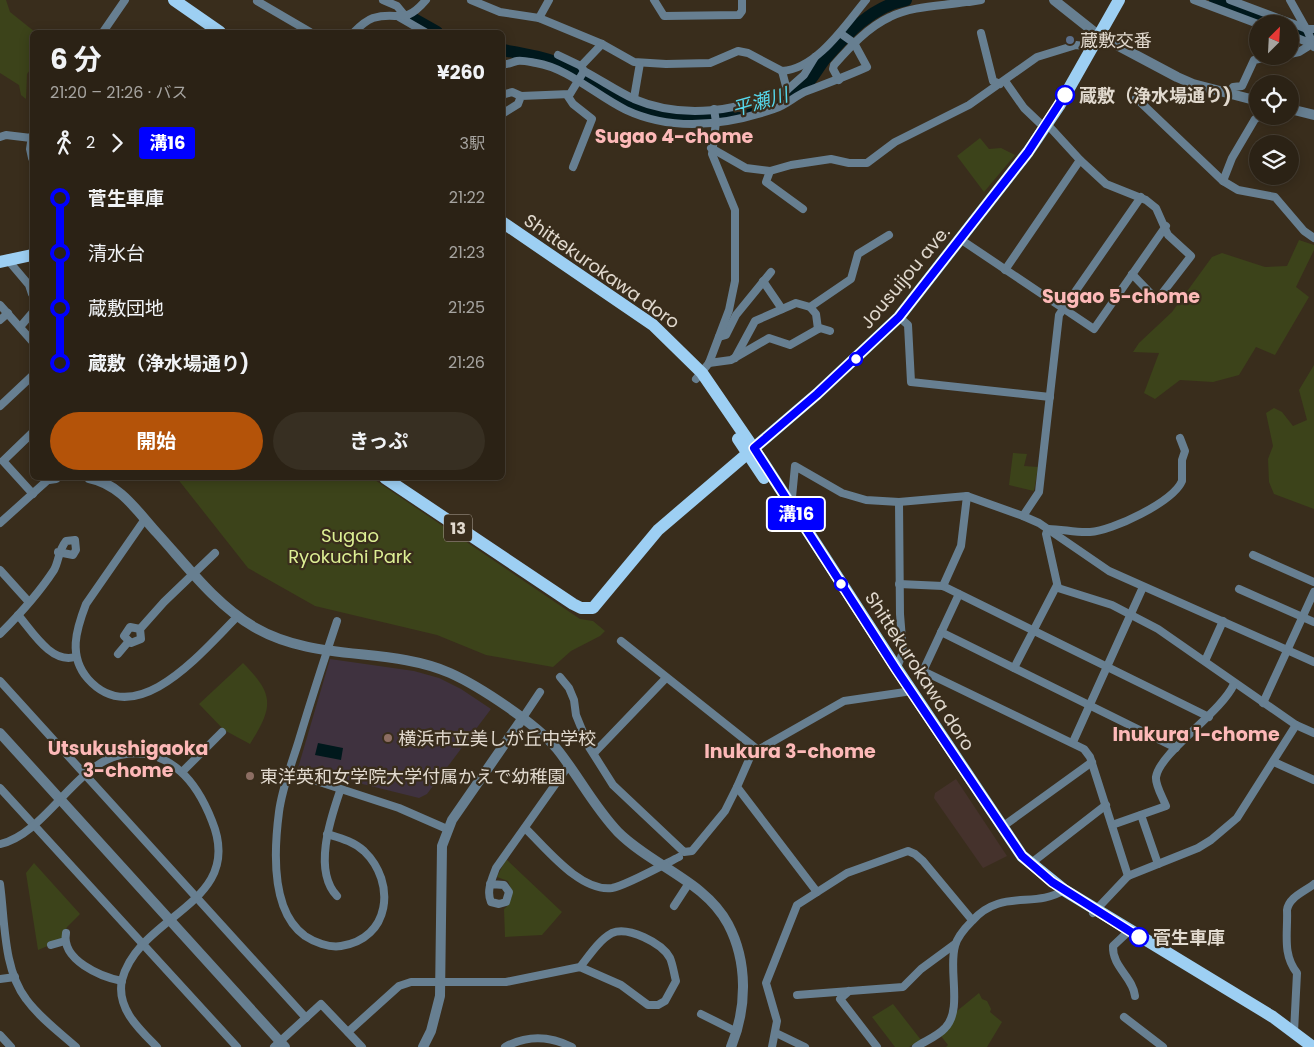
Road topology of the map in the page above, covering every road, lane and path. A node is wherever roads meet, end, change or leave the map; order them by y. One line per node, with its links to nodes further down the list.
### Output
1 (125, 0): 23 (street)
2 (382, 0): 20 (street)
3 (426, 0): 20 (street)
4 (470, 0): 18 (street)
5 (549, 0): 21 (street)
6 (654, 0): 7 (street)
7 (742, 0)
8 (866, 0): 29 (street)
9 (982, 0): 17 (street)
10 (1054, 0): 31 (street)
11 (1119, 0): 31 (main road, Jousuijou ave. / 13)
12 (1194, 0): 19 (street)
13 (1230, 0): 28 (street)
14 (1290, 0): 28 (street)
15 (177, 1): 24 (main road)
16 (257, 1): 25 (street)
17 (967, 1): 33 (street)
18 (482, 3): 21 (street)
19 (1211, 3): 22 (street)
20 (402, 17): 26 (street); 27 (street)
21 (539, 18): 34 (street)
22 (1249, 20)
23 (104, 30)
24 (217, 30)
25 (307, 30)
26 (356, 30)
27 (422, 30)
28 (1310, 30): 35 (street)
29 (842, 33): 33 (street); 39 (street)
30 (981, 33): 46 (street)
31 (1098, 35): 36 (main road, Jousuijou ave. / 13); 49 (street)
32 (1299, 39): 35 (street)
33 (852, 41): 45 (street); 45 (street)
34 (602, 44): 41 (street); 44 (street)
35 (1313, 44): 37 (street)
36 (1091, 48): 46 (street); 61 (main road, Jousuijou ave. / 13)
37 (1299, 52)
38 (558, 55): 44 (street)
39 (815, 57): 43 (street); 47 (street)
40 (505, 63): 44 (street)
41 (640, 63): 43 (street); 52 (street)
42 (1252, 65): 49 (street)
43 (782, 71): 47 (street)
44 (581, 74): 50 (street); 52 (street); 59 (street)
45 (839, 80): 59 (street)
46 (1003, 83): 61 (street); 67 (street)
47 (787, 90): 55 (street)
48 (505, 94): 51 (street)
49 (1228, 94): 54 (street)
50 (567, 95): 51 (street); 66 (street)
51 (521, 96): 57 (street)
52 (634, 98): 55 (street)
53 (1136, 98): 68 (street)
54 (1249, 99)
55 (714, 110): 59 (street)
56 (1299, 111): 58 (street)
57 (505, 112)
58 (1314, 115)
59 (716, 121): 64 (street)
60 (1251, 125): 68 (street)
61 (1046, 126): 65 (street); 76 (main road, Jousuijou ave. / 13)
62 (30, 137): 63 (street)
63 (0, 138)
64 (711, 148): 67 (street); 95 (street)
65 (1080, 160): 69 (street); 79 (street)
66 (573, 167)
67 (770, 172): 70 (street)
68 (1223, 181): 75 (street)
69 (1141, 197): 72 (street); 87 (street)
70 (803, 208)
71 (505, 224): 98 (main road, Shittekurokawa doro)
72 (1166, 226): 81 (street); 81 (street)
73 (505, 234): 98 (main road, Shittekurokawa doro)
74 (889, 235): 85 (street)
75 (1314, 238)
76 (960, 239): 79 (street); 90 (main road, Jousuijou ave. / 13)
77 (30, 255): 78 (main road)
78 (4, 260): 83 (street)
79 (1005, 270): 87 (street)
80 (771, 272): 82 (street)
81 (1132, 274): 87 (street)
82 (763, 281): 86 (street); 95 (street)
83 (30, 288)
84 (0, 304): 88 (street)
85 (810, 307): 86 (street); 93 (street)
86 (782, 309): 97 (street)
87 (1064, 309): 100 (street)
88 (8, 313): 91 (street); 92 (street)
89 (30, 315): 92 (street)
90 (899, 317): 100 (street); 104 (main road, Jousuijou ave. / 13)
91 (0, 320)
92 (20, 327): 96 (street)
93 (818, 329): 94 (street); 97 (street)
94 (830, 332)
95 (719, 337): 98 (street)
96 (30, 339)
97 (735, 358): 98 (street)
98 (702, 371): 104 (main road, Shittekurokawa doro)
99 (30, 379): 101 (street)
100 (1050, 397): 112 (street)
101 (0, 406)
102 (30, 435): 108 (street)
103 (1180, 438): 115 (street)
104 (750, 450): 107 (main road, Jousuijou ave. / 13); 111 (main road, Shittekurokawa doro); 149 (main road, Shittekurokawa doro)
105 (49, 480): 108 (street)
106 (100, 480): 113 (street)
107 (388, 480)
108 (33, 494): 114 (street)
109 (967, 496): 110 (street); 112 (street); 124 (street)
110 (898, 502): 111 (street); 122 (street)
111 (789, 503): 149 (main road, Shittekurokawa doro)
112 (1023, 516): 115 (street)
113 (145, 519): 120 (street); 144 (street)
114 (0, 524)
115 (1048, 529): 123 (street); 125 (street)
116 (58, 552): 129 (street)
117 (215, 553): 120 (street)
118 (1253, 555): 121 (street)
119 (0, 570): 129 (street)
120 (194, 574): 132 (street); 143 (street)
121 (1314, 582)
122 (899, 584): 124 (street); 149 (street)
123 (1057, 585): 131 (street); 137 (street)
124 (943, 586): 128 (street)
125 (1143, 587): 131 (street); 135 (street)
126 (1239, 588): 133 (street)
127 (1314, 592): 133 (street)
128 (959, 594): 137 (street); 138 (street)
129 (28, 601): 130 (street)
130 (18, 615): 139 (street); 144 (street)
131 (1131, 615): 145 (street); 147 (street)
132 (238, 616): 142 (street); 144 (street)
133 (1303, 617): 136 (street); 141 (street)
134 (336, 621): 142 (street)
135 (1223, 621): 141 (street); 145 (street)
136 (1314, 622)
137 (1033, 631): 147 (street); 148 (street)
138 (941, 632): 148 (street); 164 (street)
139 (0, 634)
140 (622, 641): 151 (street)
141 (1287, 650): 146 (street); 156 (street)
142 (327, 652): 159 (street); 172 (street)
143 (118, 654)
144 (75, 657)
145 (1205, 661): 153 (street)
146 (1314, 662)
147 (1106, 666): 157 (street); 158 (street)
148 (1014, 668): 157 (street)
149 (895, 672): 155 (main road, Shittekurokawa doro)
150 (560, 677): 167 (street)
151 (666, 678): 166 (street); 167 (street)
152 (0, 681): 173 (street)
153 (1234, 684): 156 (street); 158 (street)
154 (540, 692): 159 (street)
155 (910, 692): 166 (street); 183 (main road, Shittekurokawa doro); 198 (main road, Shittekurokawa doro)
156 (1263, 703): 160 (street)
157 (1090, 704): 164 (street); 165 (street)
158 (1209, 717): 165 (street)
159 (522, 719): 170 (street); 185 (street)
160 (1296, 725): 163 (street); 169 (street)
161 (222, 732): 171 (street)
162 (0, 733): 178 (street)
163 (1314, 733)
164 (1073, 742): 168 (street)
165 (1176, 748): 180 (street)
166 (758, 750): 175 (street)
167 (594, 753): 175 (street)
168 (1092, 762): 179 (street); 183 (street)
169 (1274, 762): 174 (street); 190 (street)
170 (569, 765): 184 (street); 191 (street)
171 (182, 772): 173 (street); 199 (street)
172 (289, 772): 177 (street); 186 (street)
173 (86, 775): 178 (street); 199 (street)
174 (1314, 780)
175 (737, 787): 197 (street)
176 (0, 788): 181 (street)
177 (340, 791): 185 (street); 186 (street)
178 (60, 800): 181 (street); 203 (street)
179 (1106, 805): 182 (street); 189 (street)
180 (1142, 815): 182 (street); 190 (street)
181 (34, 824): 187 (street); 207 (street)
182 (1112, 825): 192 (street)
183 (1002, 827): 189 (main road, Shittekurokawa doro)
184 (525, 828): 191 (street); 195 (street)
185 (448, 829): 214 (street)
186 (327, 834): 200 (street)
187 (0, 844)
188 (679, 857): 191 (street)
189 (1030, 864): 198 (main road, Shittekurokawa doro)
190 (1158, 864): 192 (street)
191 (661, 866): 193 (street)
192 (1128, 876): 202 (street)
193 (689, 883): 201 (street); 222 (street)
194 (0, 884): 206 (street)
195 (490, 884)
196 (1314, 884): 223 (street)
197 (818, 892): 204 (street); 224 (street)
198 (1061, 892): 202 (main road, Shittekurokawa doro); 204 (street)
199 (196, 896): 203 (street); 219 (street)
200 (337, 896)
201 (674, 906)
202 (1094, 912): 205 (main road, Shittekurokawa doro)
203 (170, 920): 207 (street); 226 (street)
204 (972, 920): 208 (street)
205 (1128, 933): 217 (street); 223 (main road, Shittekurokawa doro); 241 (main road, Shittekurokawa doro)
206 (4, 942): 211 (street)
207 (144, 944): 213 (street); 230 (street)
208 (955, 944): 215 (street); 239 (street)
209 (51, 945): 213 (street)
210 (580, 967): 210 (street); 214 (street)
211 (15, 977): 212 (street); 228 (street)
212 (0, 979)
213 (122, 981): 229 (street)
214 (440, 983): 221 (street); 232 (street)
215 (849, 991): 216 (street); 238 (street)
216 (798, 995)
217 (1135, 996)
218 (701, 1014): 222 (street)
219 (306, 1018): 221 (street); 226 (street)
220 (1124, 1018): 240 (street)
221 (348, 1032): 231 (street)
222 (737, 1032): 235 (street)
223 (1294, 1032): 242 (main road, Shittekurokawa doro)
224 (776, 1033): 236 (street); 237 (street)
225 (0, 1035): 227 (street)
226 (280, 1045)
227 (11, 1047)
228 (76, 1047)
229 (157, 1047)
230 (237, 1047)
231 (362, 1047)
232 (422, 1047)
233 (505, 1047): 234 (street)
234 (572, 1047)
235 (731, 1047)
236 (772, 1047)
237 (805, 1047)
238 (877, 1047)
239 (916, 1047)
240 (1163, 1047)
241 (1304, 1047)
242 (1313, 1047)

